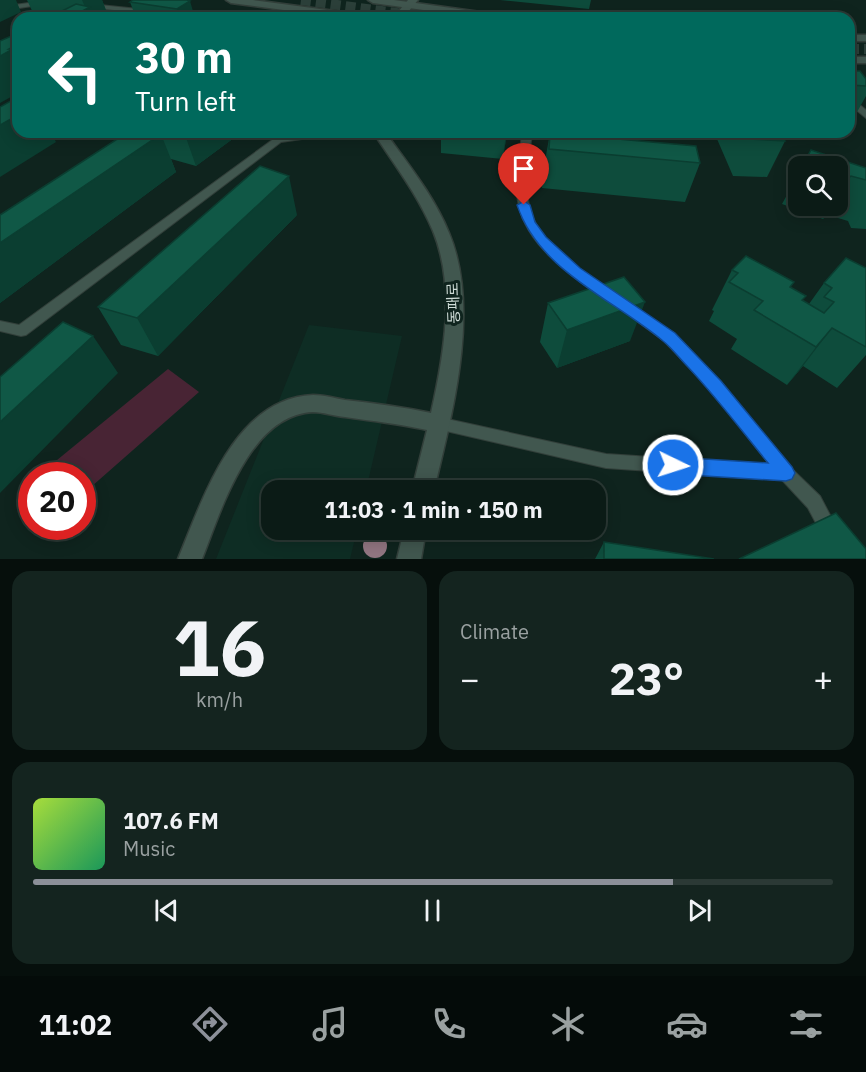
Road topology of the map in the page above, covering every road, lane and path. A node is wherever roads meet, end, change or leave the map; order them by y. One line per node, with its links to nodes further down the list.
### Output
1 (231, 0): 8 (street)
2 (373, 0): 4 (street)
3 (54, 2): 6 (lane)
4 (411, 3): 9 (street)
5 (77, 4): 7 (lane)
6 (0, 9)
7 (149, 12)
8 (320, 12)
9 (466, 12)
10 (855, 105): 11 (lane)
11 (866, 115)
12 (277, 138): 15 (lane)
13 (383, 138): 16 (street, 동패로)
14 (527, 138): 17 (lane)
15 (0, 326)
16 (438, 423): 17 (lane); 18 (street, 동패로); 20 (street)
17 (786, 473): 22 (lane)
18 (425, 480)
19 (413, 540): 21 (street)
20 (190, 559)
21 (409, 559)
22 (844, 559)

